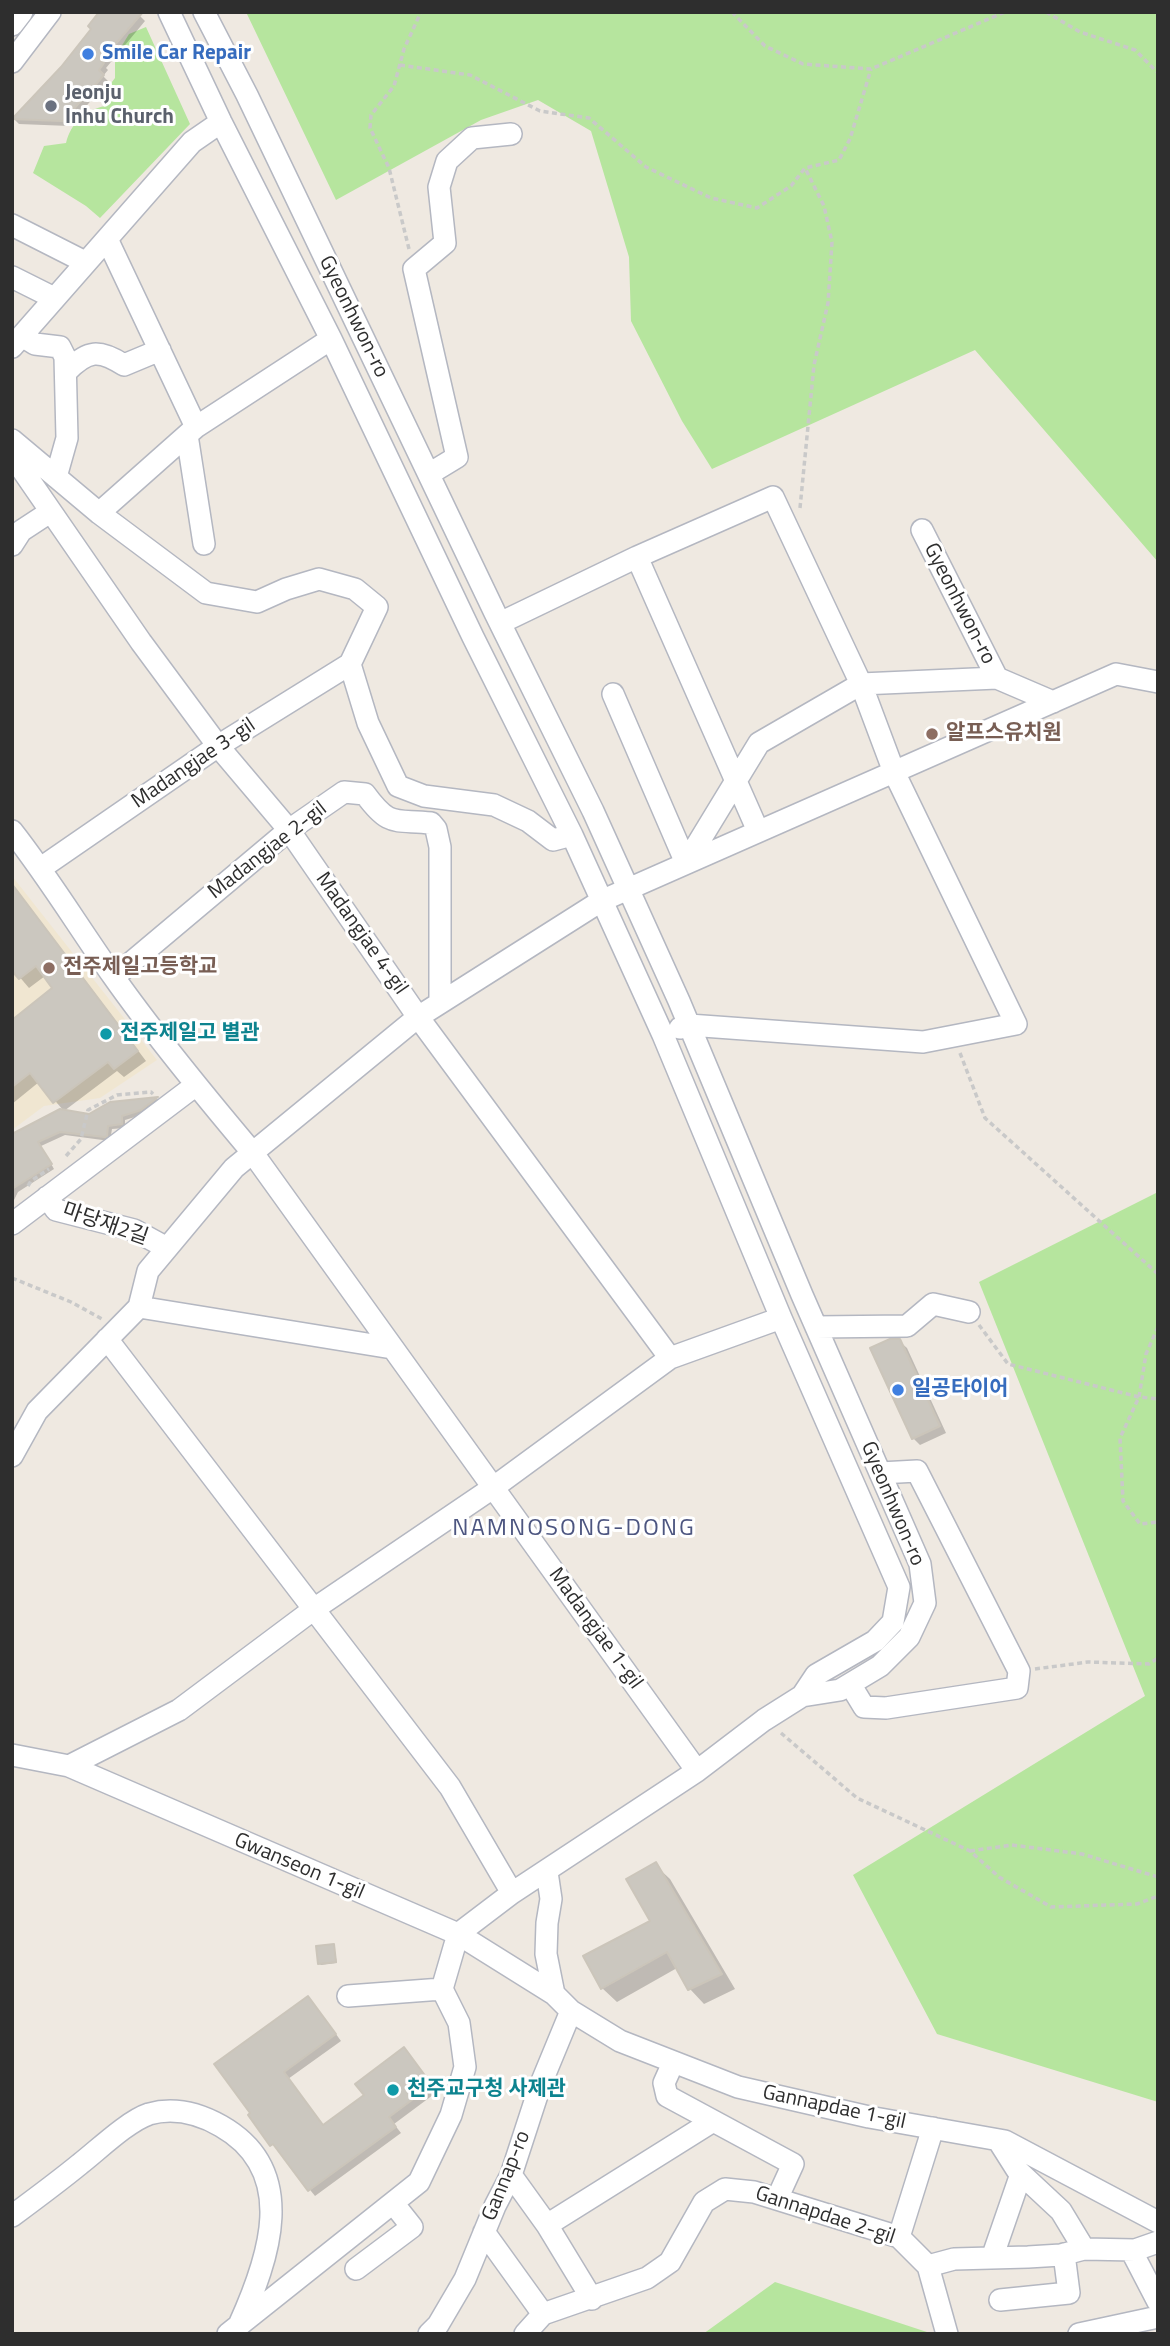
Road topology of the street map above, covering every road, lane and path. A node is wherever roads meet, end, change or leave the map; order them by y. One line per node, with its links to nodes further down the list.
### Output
1 (22, 12): 9 (street)
2 (50, 12): 10 (street)
3 (169, 12): 14 (street, Gyeonhwon-ro)
4 (204, 12): 30 (street, Gyeonhwon-ro)
5 (421, 12): 11 (path)
6 (732, 12): 12 (path)
7 (1005, 12): 12 (path)
8 (1046, 12): 13 (path)
9 (12, 24)
10 (12, 62)
11 (400, 65): 16 (path); 20 (path)
12 (871, 69): 16 (path)
13 (1158, 73)
14 (221, 122): 18 (street); 24 (street, Gyeonhwon-ro)
15 (511, 134): 20 (street)
16 (805, 168): 34 (path)
17 (12, 225): 19 (street)
18 (107, 239): 19 (street); 25 (street)
19 (85, 262): 22 (street)
20 (414, 269): 30 (street)
21 (12, 276): 22 (street)
22 (54, 298): 23 (street)
23 (19, 332): 26 (street)
24 (331, 340): 27 (street, Gyeonhwon-ro); 52 (street, Gyeonhwon-ro)
25 (160, 350): 26 (street); 27 (street)
26 (67, 371): 31 (street)
27 (192, 431): 33 (street); 36 (street)
28 (12, 440): 31 (street)
29 (12, 455): 32 (street, Madangjae 4-gil)
30 (429, 474): 39 (street, Gyeonhwon-ro)
31 (56, 477): 33 (street)
32 (50, 512): 37 (street); 46 (street, Madangjae 4-gil)
33 (99, 513): 40 (street)
34 (786, 526): 38 (street); 43 (street)
35 (922, 530): 41 (street, Gyeonhwon-ro)
36 (204, 544)
37 (12, 545)
38 (637, 557): 39 (street); 48 (street)
39 (500, 624): 55 (street, Gyeonhwon-ro)
40 (350, 664): 46 (street, Madangjae 3-gil); 52 (street)
41 (997, 678): 43 (street, Gyeonhwon-ro); 45 (street, Gyeonhwon-ro)
42 (1158, 682): 45 (street)
43 (861, 684): 47 (street); 48 (street, Gyeonhwon-ro)
44 (613, 694): 53 (street)
45 (1053, 702): 47 (street)
46 (218, 746): 49 (street, Madangjae 4-gil); 54 (street, Madangjae 3-gil)
47 (894, 772): 51 (street); 62 (street)
48 (735, 779): 51 (street); 53 (street, Gyeonhwon-ro)
49 (289, 830): 57 (street, Madangjae 2-gil); 58 (street, Madangjae 2-gil); 59 (street, Madangjae 4-gil)
50 (12, 831): 54 (street)
51 (758, 831): 53 (street)
52 (572, 835): 56 (street, Gyeonhwon-ro)
53 (685, 863): 55 (street)
54 (41, 868): 57 (street)
55 (627, 890): 56 (street); 60 (street, Gyeonhwon-ro)
56 (601, 901): 58 (street); 61 (street, Gyeonhwon-ro)
57 (114, 977): 63 (street)
58 (440, 1003): 59 (street)
59 (418, 1017): 65 (street); 79 (street, Madangjae 4-gil)
60 (689, 1025): 61 (street); 62 (street); 75 (street, Gyeonhwon-ro)
61 (663, 1035): 74 (street, Gyeonhwon-ro)
62 (954, 1036): 70 (path)
63 (196, 1085): 64 (street); 65 (street)
64 (164, 1109): 66 (path); 67 (street)
65 (252, 1152): 69 (street); 78 (street)
66 (26, 1191)
67 (47, 1198): 68 (street); 69 (street, 마당재2길)
68 (14, 1223)
69 (167, 1248): 72 (street)
70 (1158, 1274)
71 (12, 1278): 77 (path)
72 (139, 1307): 77 (street); 78 (street)
73 (970, 1312): 75 (street); 80 (path)
74 (781, 1318): 79 (street); 90 (street, Gyeonhwon-ro)
75 (816, 1327): 83 (street, Gyeonhwon-ro)
76 (1158, 1327): 80 (path)
77 (112, 1334): 82 (street); 86 (street)
78 (392, 1348): 84 (street, Madangjae 1-gil)
79 (670, 1358): 84 (street)
80 (1139, 1397): 81 (path); 85 (path)
81 (1158, 1399)
82 (12, 1456)
83 (880, 1473): 88 (street); 89 (street, Gyeonhwon-ro)
84 (494, 1487): 86 (street); 94 (street, Madangjae 1-gil)
85 (1158, 1522)
86 (314, 1609): 93 (street); 98 (street)
87 (1158, 1658): 88 (path)
88 (1019, 1671): 89 (street)
89 (850, 1684): 90 (street, Gyeonhwon-ro)
90 (802, 1696): 91 (street)
91 (764, 1720): 94 (street); 95 (path)
92 (12, 1755): 93 (street, Gwanseon 1-gil)
93 (69, 1766): 100 (street, Gwanseon 1-gil)
94 (697, 1771): 96 (street)
95 (970, 1851): 97 (path); 99 (path)
96 (547, 1872): 98 (street); 102 (street)
97 (1158, 1877)
98 (512, 1893): 100 (street)
99 (1158, 1896)
100 (458, 1934): 101 (street); 102 (street, Gwanseon 1-gil)
101 (442, 1989): 103 (street); 112 (street)
102 (554, 1994): 104 (street, Gwanseon 1-gil)
103 (348, 1996)
104 (571, 2011): 105 (street, Gannapdae 1-gil); 110 (street, Gannap-ro)
105 (673, 2063): 106 (street); 107 (street, Gannapdae 1-gil)
106 (713, 2121): 111 (street); 115 (street)
107 (933, 2128): 108 (street, Gannapdae 1-gil); 117 (street)
108 (998, 2140): 109 (street); 114 (street, Gannapdae 1-gil)
109 (1021, 2174): 120 (street); 121 (street)
110 (511, 2175): 115 (street); 116 (street, Gannap-ro)
111 (777, 2199): 117 (street, Gannapdae 2-gil); 124 (street, Gannapdae 2-gil)
112 (393, 2203): 123 (street); 129 (street)
113 (12, 2216): 129 (street)
114 (1158, 2222)
115 (547, 2225): 124 (street)
116 (484, 2232): 127 (street); 130 (street, Gannap-ro)
117 (899, 2237): 122 (street, Gannapdae 2-gil)
118 (1158, 2242): 119 (street)
119 (1131, 2250): 120 (street); 126 (street)
120 (1074, 2252): 121 (street); 125 (street)
121 (992, 2258): 122 (street)
122 (928, 2266): 132 (street, Gannapdae 2-gil)
123 (356, 2269)
124 (592, 2299): 127 (street, Gannapdae 2-gil)
125 (1000, 2300)
126 (1158, 2302)
127 (543, 2315): 131 (street, Gannapdae 2-gil)
128 (1158, 2317): 133 (street)
129 (233, 2330)
130 (429, 2334)
131 (525, 2334)
132 (947, 2334)
133 (1079, 2334)

